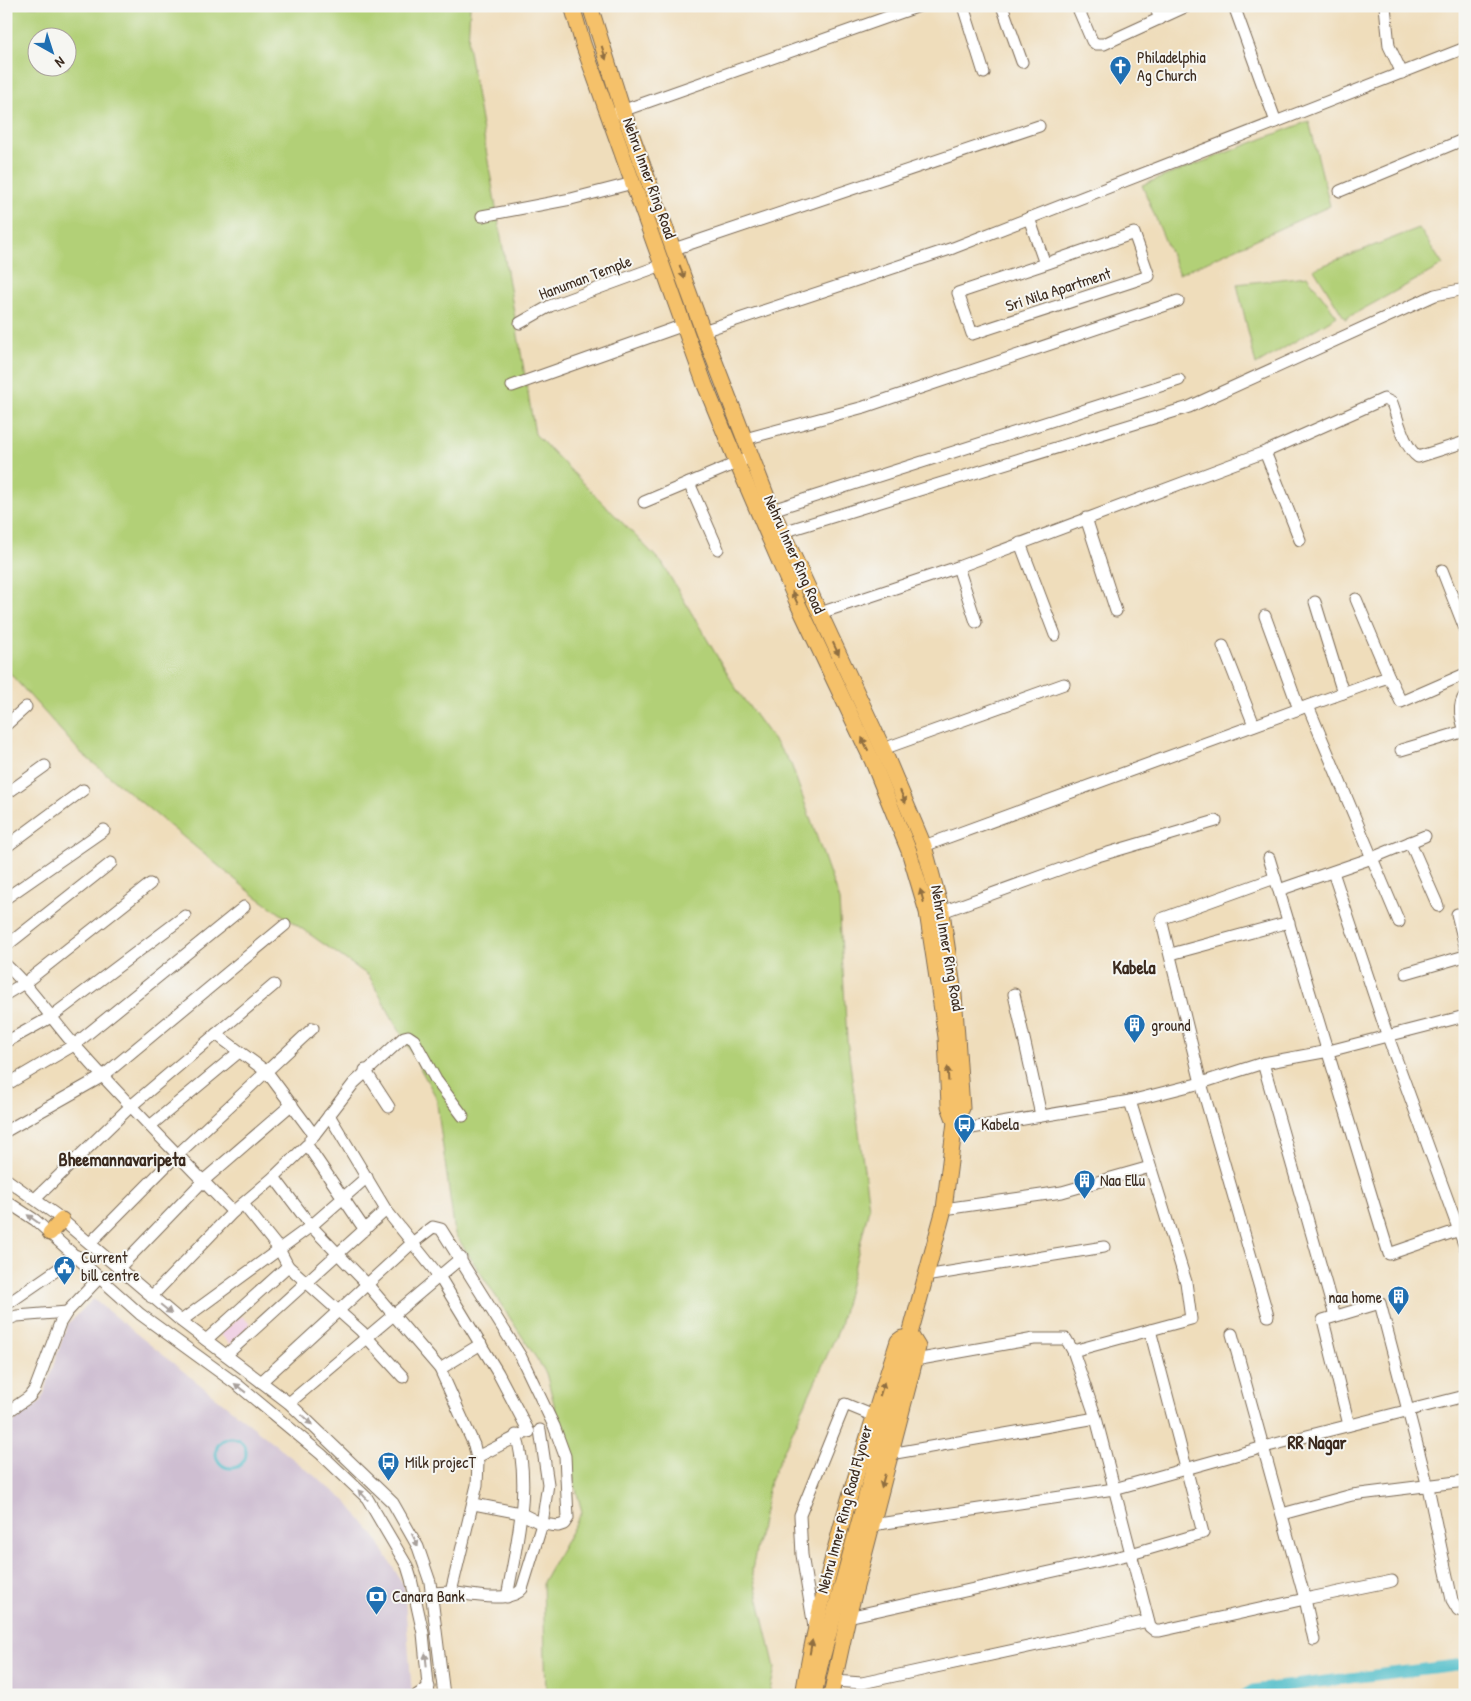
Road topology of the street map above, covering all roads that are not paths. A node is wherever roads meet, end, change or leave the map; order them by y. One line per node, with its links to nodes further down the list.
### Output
1 (572, 6): 16 (main road, Nehru Inner Ring Road)
2 (590, 6): 16 (main road, Nehru Inner Ring Road, one-way to 16)
3 (919, 6): 16 (street)
4 (963, 6): 14 (street)
5 (1002, 6): 13 (street)
6 (1077, 6): 11 (street)
7 (1155, 6): 11 (street)
8 (1188, 6): 11 (street)
9 (1234, 6): 17 (street)
10 (1385, 6): 15 (street)
11 (1160, 19)
12 (1465, 48): 15 (street)
13 (1022, 62)
14 (984, 73)
15 (1402, 73): 17 (street)
16 (616, 113): 20 (main road, Nehru Inner Ring Road); 24 (main road, Nehru Inner Ring Road)
17 (1276, 122): 23 (street)
18 (1039, 126): 24 (street)
19 (1465, 139): 21 (street)
20 (633, 183): 22 (street); 26 (main road, Nehru Inner Ring Road)
21 (1340, 191)
22 (482, 216)
23 (1029, 218): 25 (street, Sri Nila Apartment); 31 (street)
24 (674, 249): 31 (main road, Nehru Inner Ring Road, one-way to 31)
25 (1045, 264): 25 (street, Sri Nila Apartment)
26 (662, 265): 29 (street, Hanuman Temple); 30 (main road, Nehru Inner Ring Road)
27 (1465, 289): 43 (street)
28 (1178, 301): 34 (street)
29 (520, 323)
30 (684, 325): 33 (street); 38 (main road, Nehru Inner Ring Road)
31 (703, 331): 34 (main road, Nehru Inner Ring Road)
32 (1179, 380): 41 (street)
33 (512, 386)
34 (745, 439): 37 (main road, Nehru Inner Ring Road)
35 (1465, 442): 36 (street)
36 (1265, 452): 42 (street); 44 (street)
37 (752, 457): 38 (street); 41 (main road, Nehru Inner Ring Road)
38 (737, 463): 39 (street); 128 (main road, Nehru Inner Ring Road, one-way to 38)
39 (689, 483): 40 (street); 46 (street)
40 (644, 502)
41 (772, 510): 43 (main road, Nehru Inner Ring Road)
42 (1086, 518): 45 (street); 51 (street)
43 (783, 532): 52 (main road, Nehru Inner Ring Road)
44 (1300, 540)
45 (1020, 543): 47 (street); 56 (street)
46 (718, 549)
47 (958, 567): 52 (street); 54 (street)
48 (1442, 570): 55 (street)
49 (1356, 599): 59 (street)
50 (1315, 602): 61 (street)
51 (1116, 611)
52 (820, 613): 68 (main road, Nehru Inner Ring Road, one-way to 68)
53 (1265, 616): 64 (street)
54 (976, 622)
55 (1465, 629)
56 (1055, 635)
57 (1223, 646): 66 (street)
58 (1465, 674): 59 (street)
59 (1389, 677): 61 (street)
60 (1064, 684): 68 (street)
61 (1343, 692): 64 (street)
62 (1465, 695): 67 (street)
63 (26, 707): 65 (street)
64 (1304, 707): 66 (street); 80 (street)
65 (6, 725)
66 (1254, 725): 77 (street)
67 (1465, 731): 69 (street)
68 (883, 749): 77 (main road, Nehru Inner Ring Road, one-way to 77)
69 (1401, 750)
70 (45, 766): 72 (street)
71 (83, 790): 78 (street)
72 (6, 794)
73 (1216, 821): 89 (street)
74 (104, 830): 86 (street)
75 (1425, 836): 76 (street)
76 (1410, 842): 80 (street); 87 (street)
77 (924, 846): 89 (main road, Nehru Inner Ring Road)
78 (6, 847)
79 (1269, 858): 83 (street)
80 (1372, 858): 82 (street); 93 (street)
81 (111, 863): 95 (street)
82 (1333, 872): 85 (street); 109 (street)
83 (1275, 878): 85 (street); 97 (street)
84 (150, 884): 101 (street)
85 (1279, 890): 92 (street)
86 (6, 898)
87 (1438, 906)
88 (244, 907): 111 (street)
89 (942, 912): 128 (main road, Nehru Inner Ring Road)
90 (1457, 914): 96 (street)
91 (184, 916): 106 (street)
92 (1289, 922): 97 (street); 112 (street)
93 (1399, 922)
94 (285, 925): 117 (street)
95 (6, 946)
96 (1465, 946)
97 (1171, 954): 118 (street)
98 (1465, 956): 100 (street)
99 (6, 966): 101 (street)
100 (1406, 973)
101 (26, 982): 103 (street); 106 (street)
102 (274, 985): 108 (street)
103 (6, 994)
104 (1014, 994): 125 (street)
105 (1465, 1016): 109 (street)
106 (51, 1017): 110 (street); 111 (street)
107 (313, 1028): 116 (street)
108 (216, 1034): 113 (street); 122 (street)
109 (1387, 1034): 112 (street); 147 (street)
110 (6, 1042)
111 (74, 1045): 117 (street); 119 (street)
112 (1329, 1051): 114 (street); 147 (street)
113 (239, 1052): 116 (street); 127 (street)
114 (1263, 1063): 118 (street); 171 (street)
115 (365, 1070): 123 (street); 124 (street); 126 (street)
116 (267, 1072): 121 (street); 132 (street)
117 (103, 1076): 122 (street); 129 (street)
118 (1202, 1083): 120 (street); 170 (street)
119 (6, 1084)
120 (1130, 1101): 125 (street); 133 (street)
121 (292, 1104): 130 (street); 137 (street)
122 (131, 1106): 127 (street); 138 (street)
123 (389, 1108)
124 (329, 1115): 130 (street); 135 (street)
125 (1041, 1115): 128 (street)
126 (463, 1116)
127 (150, 1126): 132 (street)
128 (954, 1126): 142 (main road, Nehru Inner Ring Road)
129 (6, 1131)
130 (314, 1135): 131 (street)
131 (307, 1145): 134 (street); 139 (street)
132 (177, 1155): 137 (street); 150 (street)
133 (1150, 1168): 142 (street); 174 (street)
134 (274, 1177): 141 (street); 146 (street)
135 (367, 1178): 139 (street); 143 (street)
136 (6, 1179): 138 (street)
137 (203, 1181): 144 (street); 159 (street)
138 (36, 1199): 145 (street)
139 (343, 1200): 146 (street); 148 (street)
140 (6, 1201): 149 (street, one-way to 140)
141 (243, 1204): 144 (street); 154 (street)
142 (944, 1209): 161 (main road, Nehru Inner Ring Road)
143 (386, 1210): 148 (street); 151 (street)
144 (233, 1212): 165 (street)
145 (62, 1220): 149 (main road); 150 (street)
146 (311, 1226): 154 (street); 155 (street)
147 (1462, 1229): 153 (street)
148 (364, 1230): 155 (street)
149 (50, 1233): 156 (street)
150 (90, 1243): 159 (street)
151 (411, 1244): 157 (street); 160 (street); 164 (street)
152 (1104, 1247): 161 (street)
153 (1465, 1247)
154 (279, 1249): 158 (street); 173 (street)
155 (339, 1255): 163 (street); 164 (street)
156 (77, 1256): 162 (street); 166 (street)
157 (461, 1258): 160 (street); 193 (street)
158 (288, 1266): 163 (street); 178 (street)
159 (119, 1268): 165 (street)
160 (439, 1276): 169 (street); 179 (street)
161 (925, 1276): 175 (main road, Nehru Inner Ring Road)
162 (100, 1277): 167 (street); 220 (street, one-way to 162)
163 (307, 1284): 168 (street); 181 (street)
164 (367, 1284): 168 (street); 169 (street)
165 (151, 1297): 173 (street, one-way to 173)
166 (6, 1305)
167 (67, 1312): 172 (street); 189 (street)
168 (338, 1312): 177 (street); 185 (street)
169 (394, 1316): 177 (street); 183 (street)
170 (1268, 1316)
171 (1335, 1316): 188 (street); 192 (street)
172 (6, 1320)
173 (181, 1321): 178 (street)
174 (1150, 1330): 180 (street); 199 (street)
175 (910, 1334): 182 (main road); 190 (main road, one-way to 175)
176 (1232, 1334): 196 (street)
177 (367, 1337): 184 (street); 187 (street)
178 (206, 1340): 181 (street)
179 (481, 1344): 183 (street); 194 (street)
180 (1073, 1351): 182 (street); 191 (street)
181 (226, 1356): 185 (street)
182 (910, 1357): 197 (main road); 224 (main road, Nehru Inner Ring Road Flyover)
183 (440, 1369): 198 (street)
184 (403, 1378)
185 (262, 1382): 187 (street)
186 (1465, 1396): 188 (street)
187 (289, 1403): 211 (street, one-way to 211)
188 (1408, 1411): 192 (street); 201 (street)
189 (6, 1413)
190 (874, 1416): 217 (main road); 217 (street)
191 (1096, 1418): 197 (street); 202 (street)
192 (1349, 1425): 196 (street)
193 (554, 1426): 194 (street); 206 (street)
194 (534, 1431): 195 (street); 206 (street)
195 (516, 1435): 198 (street); 204 (street)
196 (1264, 1447): 199 (street); 205 (street)
197 (890, 1454): 207 (main road, one-way to 207)
198 (477, 1456): 203 (street)
199 (1187, 1469): 202 (street); 208 (street)
200 (1465, 1481): 201 (street)
201 (1428, 1487): 205 (street); 214 (street)
202 (1114, 1489): 207 (street); 208 (street)
203 (474, 1504): 204 (street); 210 (street)
204 (520, 1513): 206 (street); 212 (street)
205 (1282, 1514): 213 (street)
206 (542, 1524): 212 (street)
207 (872, 1525): 215 (main road)
208 (1131, 1554): 215 (street); 216 (street)
209 (1392, 1581): 213 (street)
210 (450, 1592): 211 (street); 212 (street)
211 (431, 1593): 222 (street)
212 (507, 1597)
213 (1305, 1599): 216 (street); 218 (street)
214 (1465, 1612)
215 (848, 1617): 219 (main road)
216 (1148, 1621): 219 (street)
217 (814, 1627): 223 (main road, one-way to 217)
218 (1314, 1640)
219 (832, 1688)
220 (429, 1691): 221 (street)
221 (417, 1695)
222 (444, 1695)
223 (803, 1695)
224 (814, 1695)

